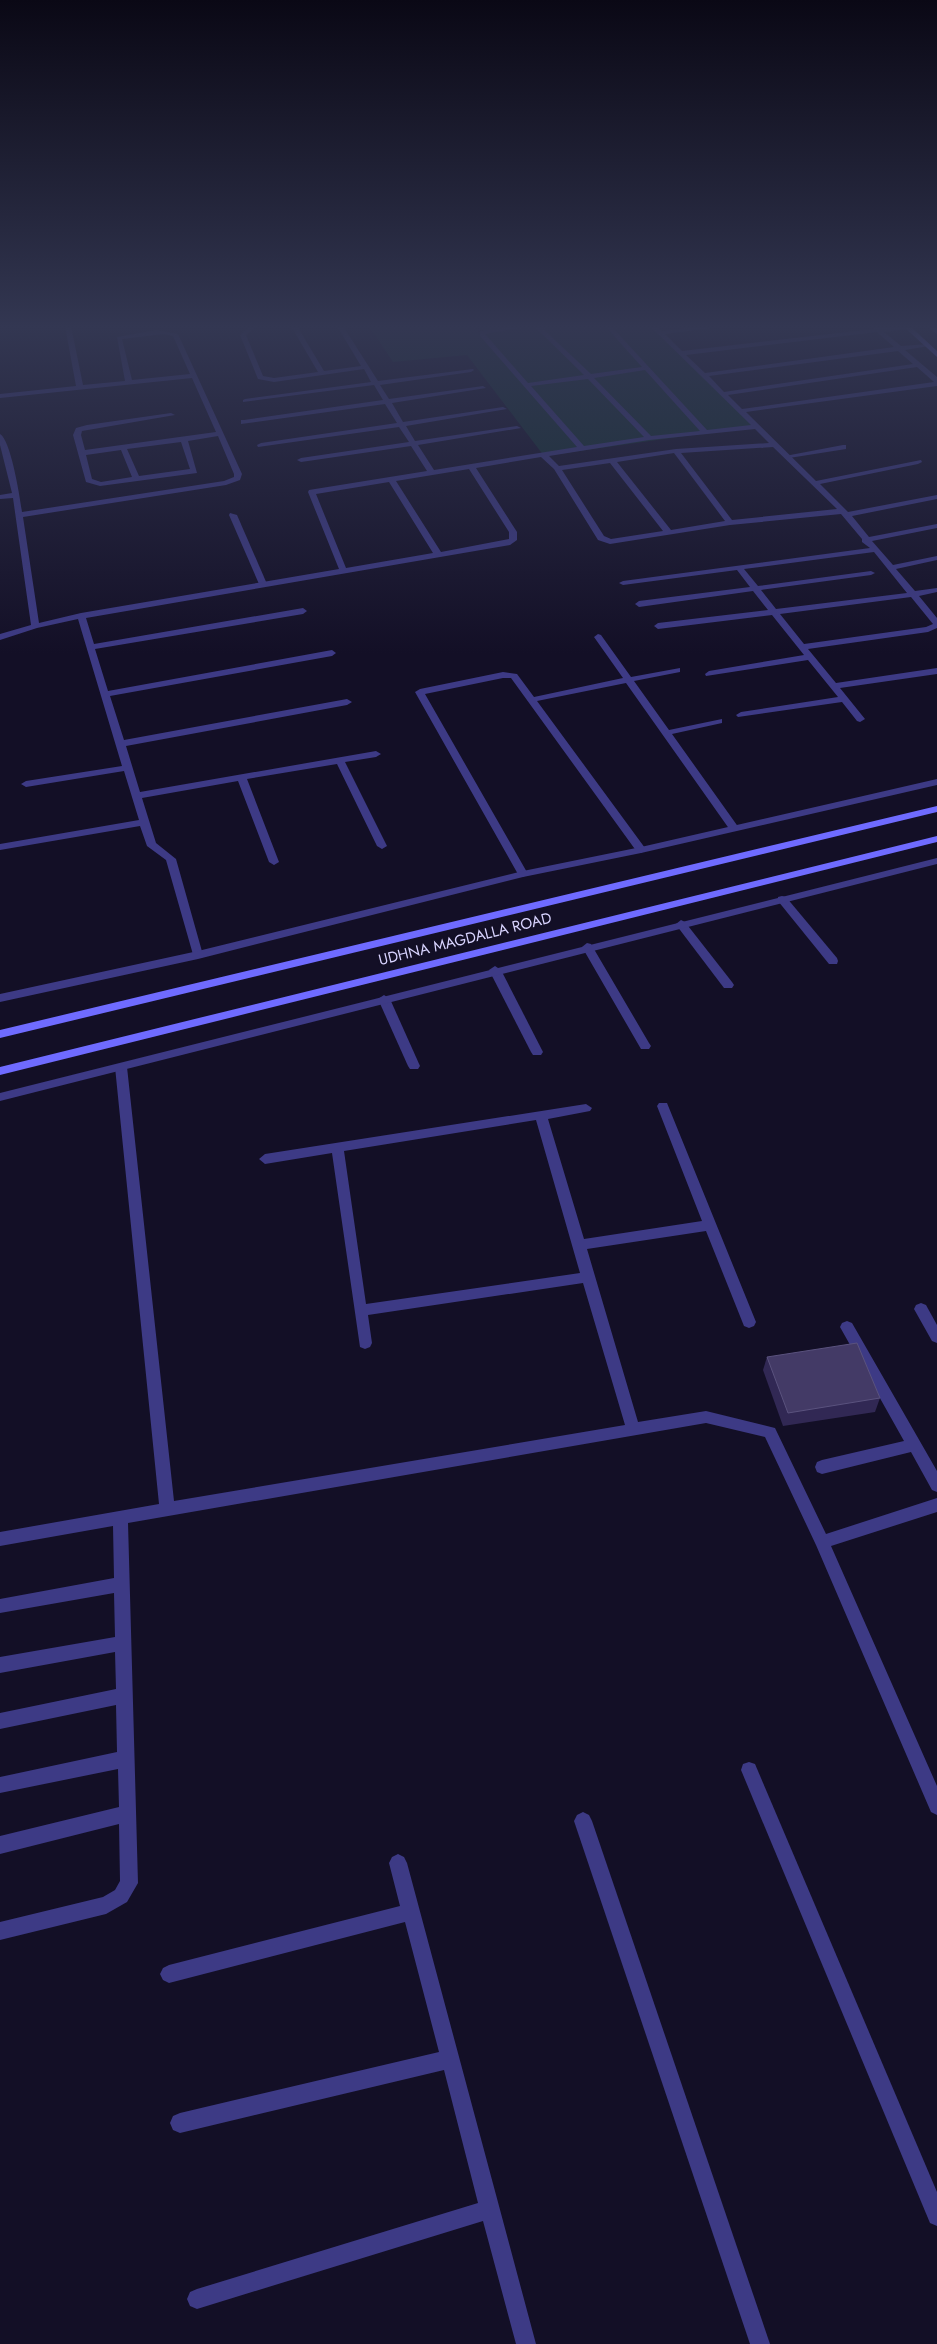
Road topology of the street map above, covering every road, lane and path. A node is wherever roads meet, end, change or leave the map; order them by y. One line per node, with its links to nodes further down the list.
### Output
1 (77, 435): 22 (street)
2 (210, 435): 13 (street)
3 (221, 435): 38 (street)
4 (321, 435): 15 (street)
5 (407, 435): 14 (street)
6 (465, 435): 14 (street)
7 (571, 435): 19 (street)
8 (646, 435): 12 (street)
9 (673, 435): 12 (street)
10 (766, 435): 16 (street)
11 (0, 436): 20 (street)
12 (648, 438): 19 (street)
13 (184, 439): 18 (street); 32 (street)
14 (412, 443): 25 (street); 30 (street)
15 (261, 444)
16 (776, 445): 21 (street); 24 (street)
17 (844, 446): 24 (street)
18 (123, 447): 22 (street); 32 (street)
19 (582, 448): 23 (street)
20 (3, 449): 34 (street)
21 (676, 451): 26 (street); 40 (street)
22 (82, 453): 32 (street)
23 (544, 456): 28 (street); 29 (street)
24 (789, 456): 33 (street)
25 (301, 460)
26 (612, 460): 29 (street); 42 (street)
27 (918, 462): 33 (street)
28 (471, 466): 30 (street); 45 (street)
29 (556, 468): 42 (street)
30 (431, 472): 31 (street)
31 (390, 478): 45 (street); 49 (street)
32 (136, 479)
33 (816, 483): 37 (street)
34 (16, 494): 35 (street); 38 (street)
35 (0, 497)
36 (937, 497): 37 (street)
37 (844, 513): 40 (street); 43 (street)
38 (18, 515): 63 (street)
39 (233, 515): 53 (street)
40 (730, 523): 42 (street)
41 (937, 526): 43 (street)
42 (669, 533)
43 (865, 540): 44 (street)
44 (874, 550): 48 (street); 50 (street)
45 (438, 554): 49 (street)
46 (937, 558): 48 (street)
47 (739, 568): 50 (street); 54 (street); 55 (street)
48 (890, 568): 57 (street)
49 (343, 570): 53 (street)
50 (801, 571): 51 (street); 55 (street)
51 (872, 573)
52 (623, 583): 54 (street)
53 (263, 584): 61 (street)
54 (689, 586): 55 (street); 58 (street)
55 (756, 589): 60 (street)
56 (937, 590): 57 (street)
57 (913, 595): 60 (street); 62 (street)
58 (639, 604)
59 (302, 611): 68 (street)
60 (774, 612): 64 (street); 67 (street)
61 (81, 616): 63 (street); 68 (street)
62 (937, 624): 67 (street)
63 (35, 626): 65 (street)
64 (658, 626)
65 (0, 637)
66 (598, 637): 74 (street)
67 (802, 646): 70 (street)
68 (91, 647): 76 (street)
69 (332, 653): 76 (street)
70 (810, 657): 73 (street); 75 (street)
71 (677, 670): 74 (street)
72 (937, 671): 75 (street)
73 (709, 674)
74 (629, 680): 78 (street); 83 (street)
75 (833, 686): 77 (street)
76 (105, 694): 84 (street)
77 (843, 699): 80 (street); 81 (street)
78 (531, 700): 98 (street); 101 (street)
79 (348, 702): 84 (street)
80 (741, 715)
81 (860, 719)
82 (719, 721): 83 (street)
83 (666, 733): 94 (street)
84 (120, 744): 87 (street)
85 (376, 754): 86 (street)
86 (340, 761): 88 (street); 96 (street)
87 (128, 768): 90 (street); 91 (street)
88 (242, 778): 91 (street); 100 (street)
89 (937, 782): 94 (street)
90 (26, 784)
91 (136, 796): 93 (street)
92 (937, 809): 111 (main road, UDHNA MAGDALLA ROAD)
93 (144, 822): 97 (street); 105 (street)
94 (734, 828): 98 (street)
95 (937, 838): 116 (main road, UDHNA MAGDALLA ROAD)
96 (382, 846)
97 (0, 847)
98 (641, 850): 101 (street)
99 (937, 861): 102 (street)
100 (274, 862)
101 (523, 874): 105 (street)
102 (782, 899): 103 (street); 106 (street)
103 (681, 924): 104 (street); 108 (street)
104 (587, 947): 107 (street); 112 (street)
105 (198, 955): 109 (street)
106 (833, 961)
107 (495, 970): 110 (street); 113 (street)
108 (728, 985)
109 (0, 998)
110 (384, 999): 114 (street); 115 (street)
111 (0, 1034)
112 (645, 1046)
113 (537, 1052)
114 (414, 1066)
115 (120, 1067): 117 (street); 137 (street)
116 (0, 1071)
117 (0, 1097)
118 (663, 1106): 123 (street)
119 (586, 1108): 120 (street)
120 (541, 1116): 121 (street); 124 (street)
121 (337, 1148): 122 (street); 127 (street)
122 (266, 1159)
123 (710, 1225): 124 (street); 128 (street)
124 (579, 1245): 125 (street)
125 (588, 1277): 127 (street); 132 (street)
126 (921, 1309): 130 (street)
127 (360, 1311): 131 (street)
128 (748, 1322)
129 (847, 1327): 133 (street)
130 (937, 1337)
131 (365, 1343)
132 (633, 1428): 137 (street); 140 (street)
133 (914, 1445): 134 (street); 135 (street)
134 (822, 1467)
135 (937, 1485)
136 (937, 1505): 140 (street)
137 (167, 1509): 138 (street)
138 (120, 1518): 139 (street); 141 (street)
139 (0, 1539)
140 (822, 1542): 150 (street)
141 (122, 1584): 142 (street); 143 (street)
142 (0, 1606)
143 (123, 1642): 144 (street); 145 (street)
144 (0, 1665)
145 (124, 1695): 146 (street); 147 (street)
146 (0, 1721)
147 (126, 1759): 149 (street); 151 (street)
148 (749, 1770): 161 (street)
149 (0, 1785)
150 (937, 1806)
151 (127, 1813): 153 (street); 156 (street)
152 (583, 1821): 164 (street)
153 (0, 1845)
154 (398, 1864): 155 (street)
155 (411, 1912): 157 (street); 158 (street)
156 (0, 1932)
157 (169, 1974)
158 (450, 2059): 159 (street); 160 (street)
159 (180, 2123)
160 (490, 2209): 162 (street); 163 (street)
161 (937, 2216)
162 (197, 2299)
163 (526, 2344)
164 (760, 2344)

